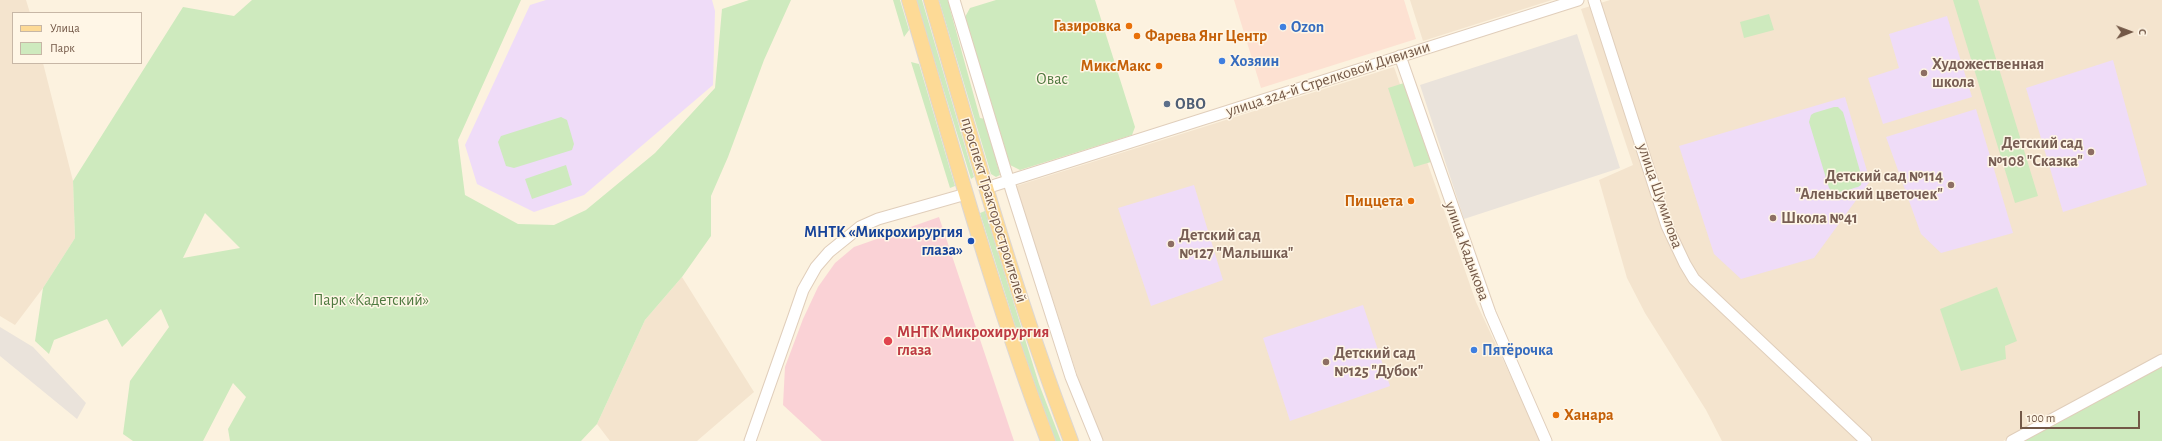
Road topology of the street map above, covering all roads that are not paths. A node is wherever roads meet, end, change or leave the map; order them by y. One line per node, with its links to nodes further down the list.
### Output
1 (909, 0): 9 (main road, проспект Тракторостроителей)
2 (930, 0): 8 (main road, проспект Тракторостроителей)
3 (954, 0): 7 (street)
4 (1578, 0): 6 (street, улица 324-й Стрелковой Дивизии)
5 (1594, 0): 16 (street, улица Шумилова)
6 (1400, 56): 7 (street, улица 324-й Стрелковой Дивизии); 15 (street, улица Кадыкова)
7 (1008, 181): 8 (street, улица 324-й Стрелковой Дивизии); 14 (street)
8 (986, 188): 9 (main road); 13 (main road, проспект Тракторостроителей)
9 (966, 194): 11 (street); 12 (main road, проспект Тракторостроителей)
10 (2162, 360): 17 (street)
11 (750, 441)
12 (1048, 441)
13 (1071, 441)
14 (1097, 441)
15 (1546, 441)
16 (1866, 441)
17 (2012, 441)

